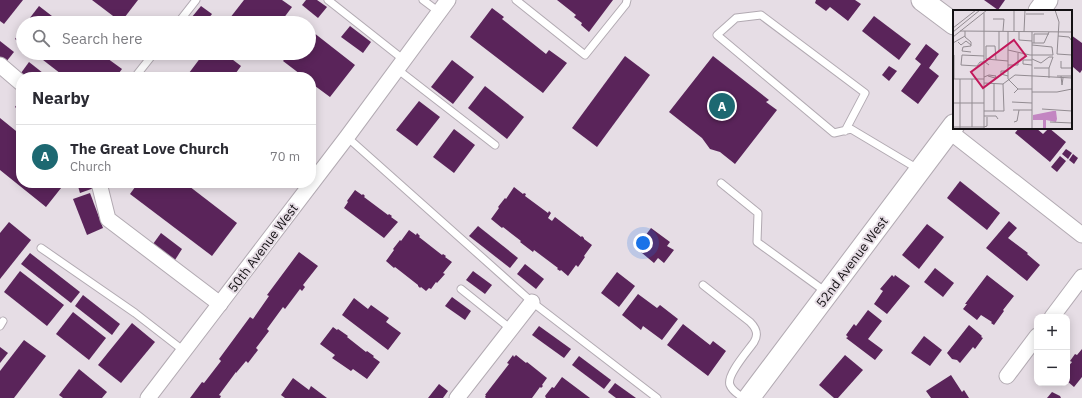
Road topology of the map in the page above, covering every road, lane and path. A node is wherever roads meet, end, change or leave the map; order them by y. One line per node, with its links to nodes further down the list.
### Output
1 (196, 0): 10 (lane)
2 (328, 0): 14 (lane)
3 (423, 0): 8 (lane)
4 (516, 0): 5 (lane)
5 (627, 0)
6 (922, 0): 11 (street)
7 (1047, 0): 9 (street)
8 (444, 6): 14 (street, 50th Avenue West)
9 (1040, 10)
10 (183, 16)
11 (953, 23)
12 (148, 60): 15 (lane)
13 (0, 65): 16 (street)
14 (401, 65): 20 (street, 50th Avenue West); 21 (lane)
15 (139, 72)
16 (16, 79)
17 (952, 128): 22 (street, 52nd Avenue West)
18 (953, 129): 27 (street)
19 (845, 131): 19 (lane); 22 (lane)
20 (347, 137): 23 (street, 50th Avenue West); 33 (lane)
21 (494, 145)
22 (920, 170): 32 (street, 52nd Avenue West)
23 (316, 178)
24 (720, 183): 32 (lane)
25 (100, 188): 34 (street)
26 (308, 188): 34 (street, 50th Avenue West)
27 (1082, 235)
28 (41, 248): 38 (lane)
29 (1082, 277): 35 (street)
30 (703, 286): 43 (lane)
31 (461, 289): 36 (lane)
32 (828, 294): 44 (street, 52nd Avenue West)
33 (532, 302): 36 (street); 42 (lane)
34 (220, 304): 38 (street, 50th Avenue West)
35 (1054, 314)
36 (511, 329): 41 (street)
37 (1034, 340): 39 (street)
38 (184, 351): 40 (street, 50th Avenue West)
39 (1007, 376)
40 (148, 398)
41 (458, 398)
42 (657, 398)
43 (744, 398)
44 (750, 398)

